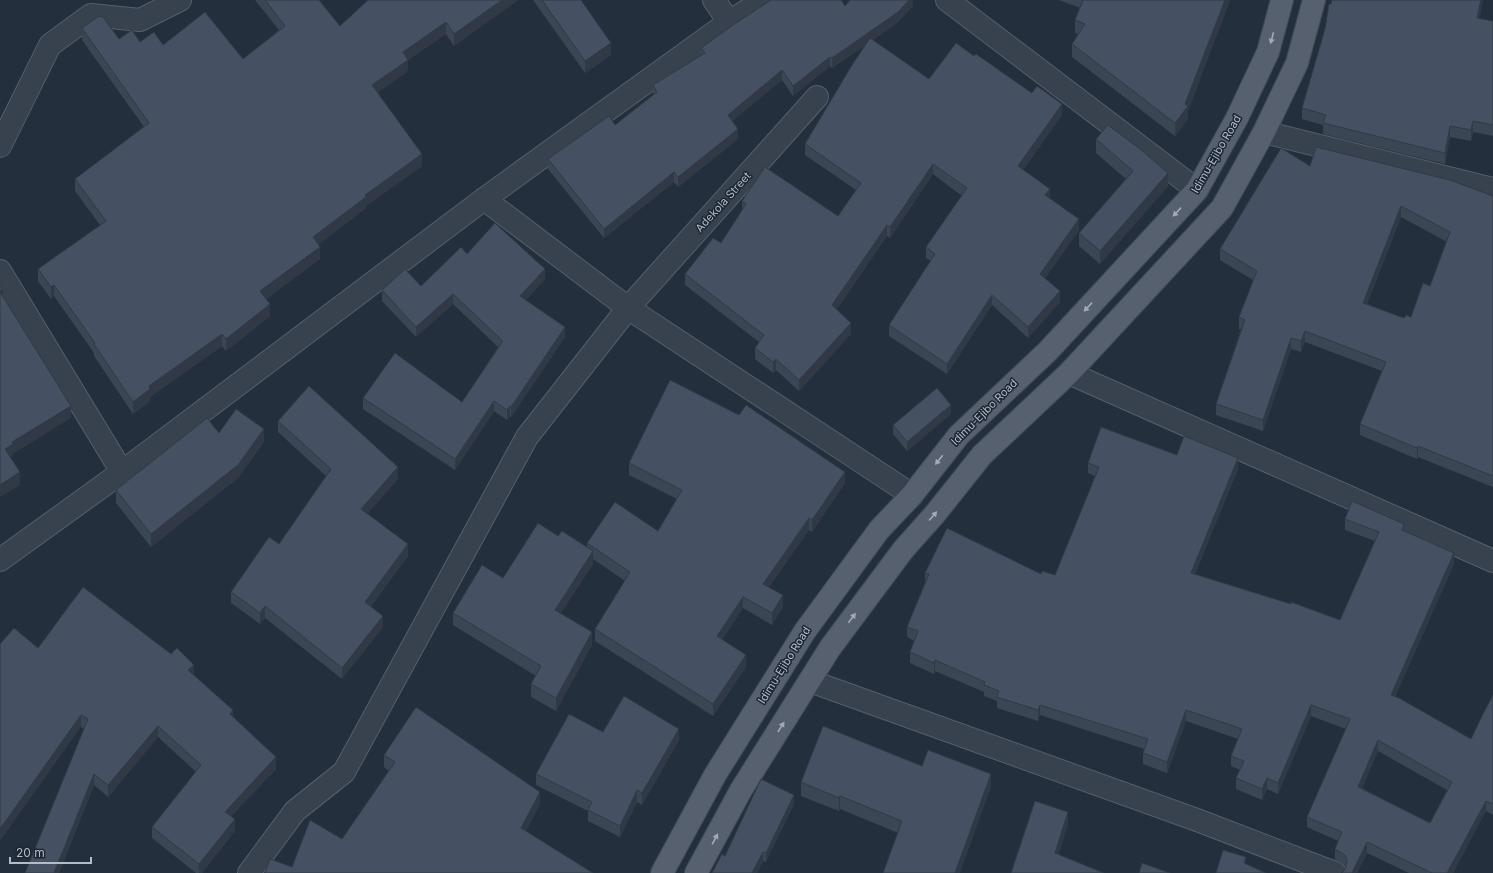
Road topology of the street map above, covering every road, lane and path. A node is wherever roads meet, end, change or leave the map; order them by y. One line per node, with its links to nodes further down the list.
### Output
1 (180, 0): 10 (street)
2 (714, 0): 7 (street)
3 (764, 0): 7 (street)
4 (947, 0): 12 (street)
5 (1282, 0): 12 (main road, Idimu-Ejibo Road, one-way to 12)
6 (1314, 0): 9 (main road)
7 (730, 22): 13 (street)
8 (818, 97): 15 (street, Adekola Street)
9 (1264, 132): 11 (street); 16 (main road)
10 (0, 146)
11 (1493, 189)
12 (1197, 190): 18 (main road, Idimu-Ejibo Road, one-way to 18)
13 (484, 199): 15 (street); 17 (street)
14 (0, 271): 17 (street)
15 (628, 308): 18 (street); 22 (street, Adekola Street)
16 (1069, 373): 20 (street); 21 (main road, one-way to 16)
17 (122, 472): 19 (street)
18 (912, 495): 23 (main road, Idimu-Ejibo Road)
19 (0, 560)
20 (1493, 561)
21 (810, 681): 24 (main road, one-way to 21); 25 (street)
22 (249, 873)
23 (662, 873)
24 (696, 873)
25 (1335, 873)

